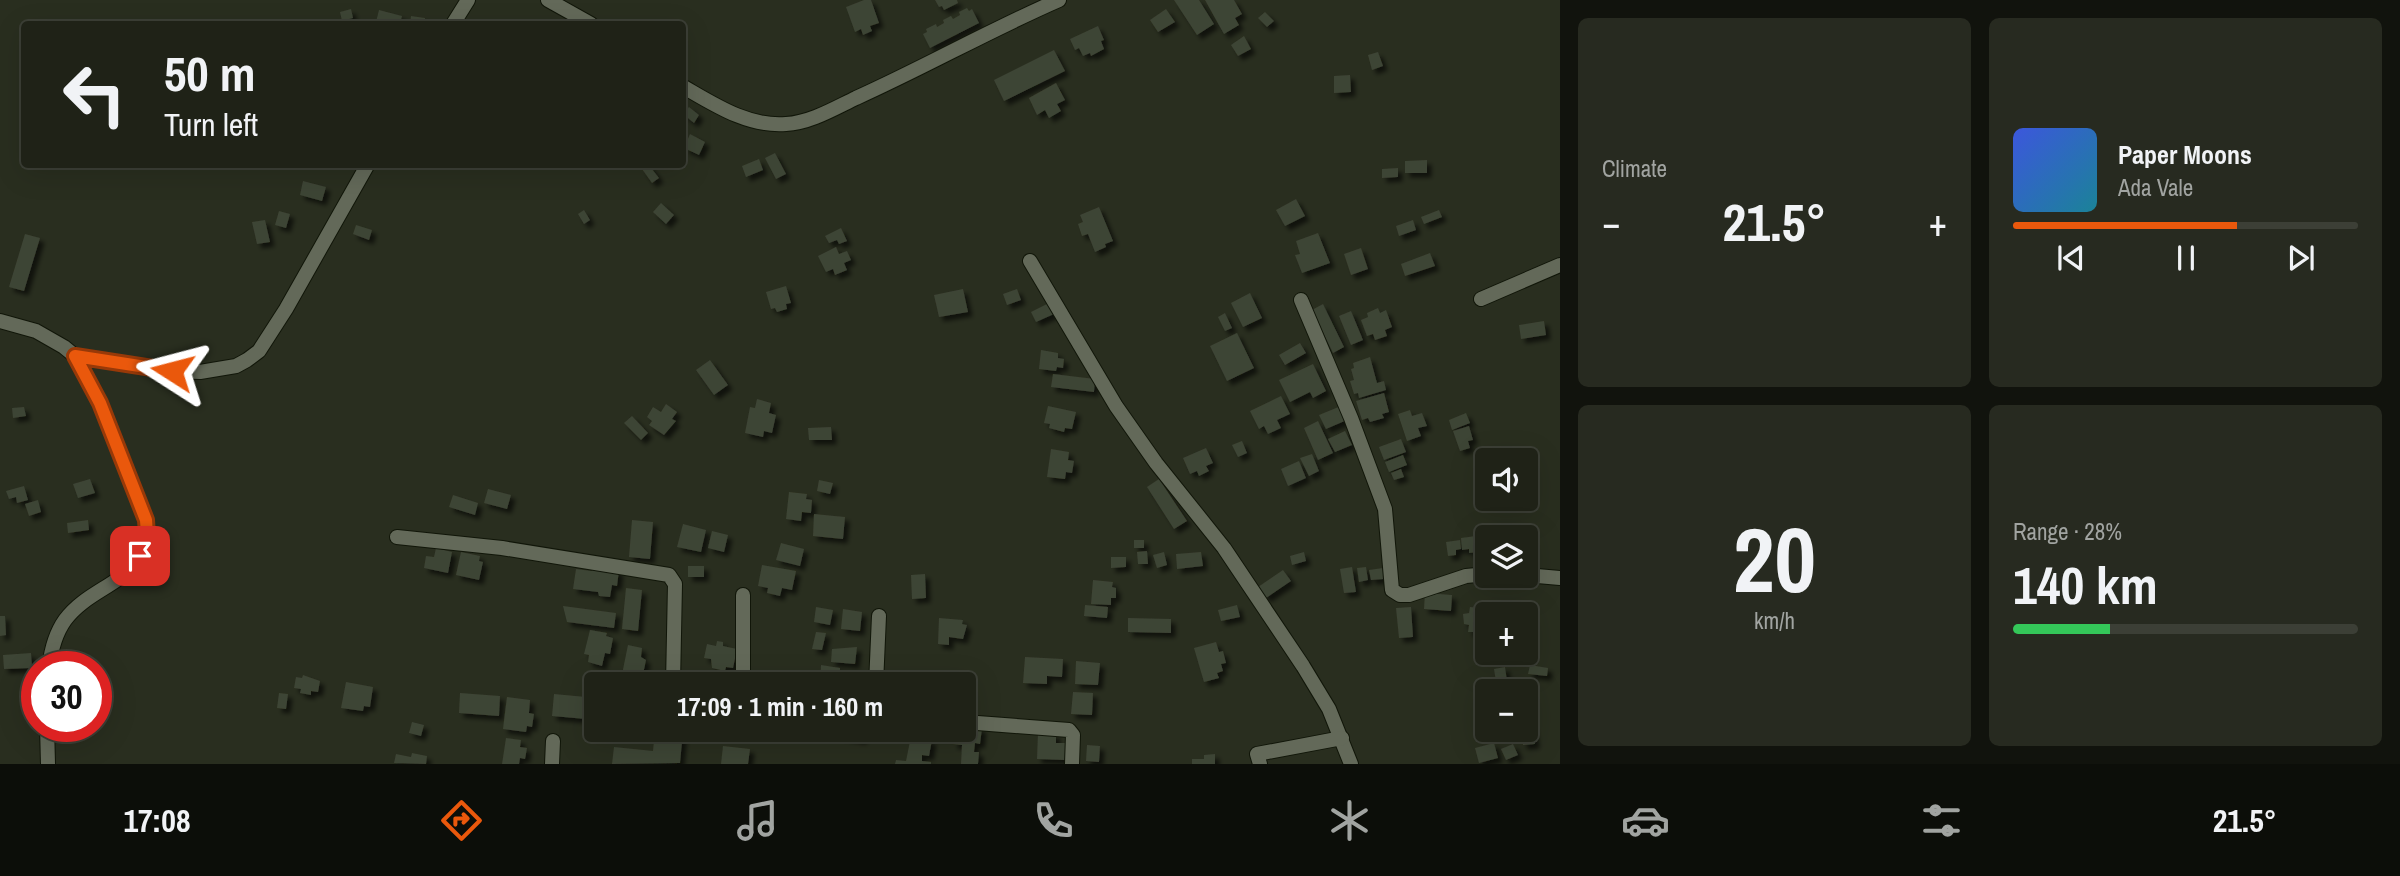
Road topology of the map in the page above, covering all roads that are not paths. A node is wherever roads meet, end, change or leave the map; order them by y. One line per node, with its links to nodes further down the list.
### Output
1 (468, 0): 4 (street)
2 (548, 0): 5 (street)
3 (1059, 0): 6 (street)
4 (455, 21)
5 (586, 21)
6 (686, 88)
7 (366, 168): 13 (street)
8 (1030, 261): 25 (street)
9 (1560, 265): 10 (street)
10 (1481, 299)
11 (1301, 300): 15 (street)
12 (0, 321): 13 (street)
13 (75, 356): 20 (street)
14 (397, 537): 21 (street)
15 (1475, 575)
16 (1538, 576): 17 (street)
17 (1560, 578)
18 (743, 595): 22 (street)
19 (879, 616): 23 (street)
20 (51, 651)
21 (673, 672)
22 (743, 672)
23 (877, 672)
24 (976, 723): 30 (street)
25 (1342, 738): 31 (street); 32 (street)
26 (553, 741): 29 (street)
27 (47, 742): 28 (street)
28 (48, 764)
29 (552, 764)
30 (1072, 764)
31 (1260, 764)
32 (1351, 764)

